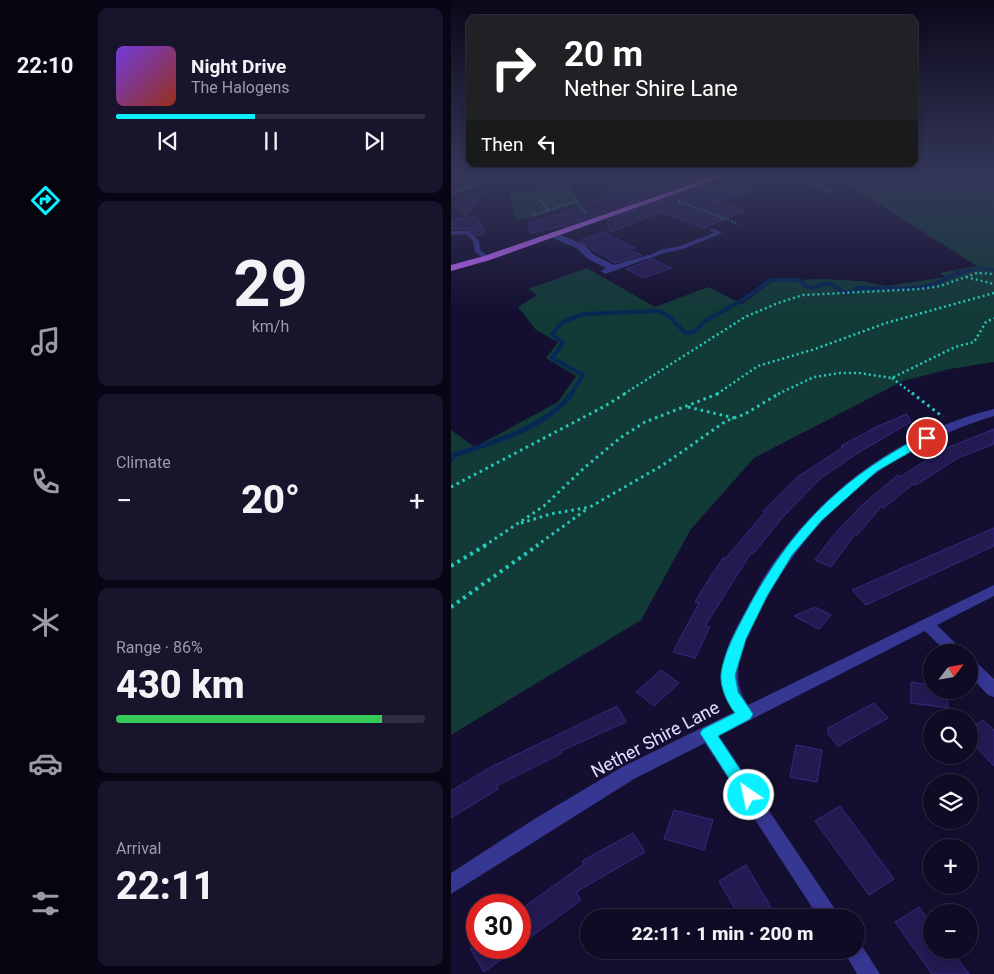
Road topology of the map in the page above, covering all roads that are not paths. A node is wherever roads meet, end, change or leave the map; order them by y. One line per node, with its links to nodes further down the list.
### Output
1 (591, 221): 4 (main road)
2 (713, 230): 5 (lane)
3 (451, 233): 6 (lane)
4 (554, 234): 5 (street); 6 (main road)
5 (647, 257)
6 (487, 258): 7 (main road)
7 (451, 268)
8 (994, 412): 14 (street)
9 (994, 590): 10 (street, Nether Shire Lane)
10 (927, 624): 11 (street); 14 (street, Nether Shire Lane)
11 (947, 644)
12 (979, 675): 13 (street)
13 (994, 690)
14 (745, 714): 15 (street, Nether Shire Lane)
15 (708, 733): 16 (street, Nether Shire Lane); 17 (street)
16 (451, 884)
17 (825, 909)
18 (859, 959): 19 (street)
19 (869, 974)

